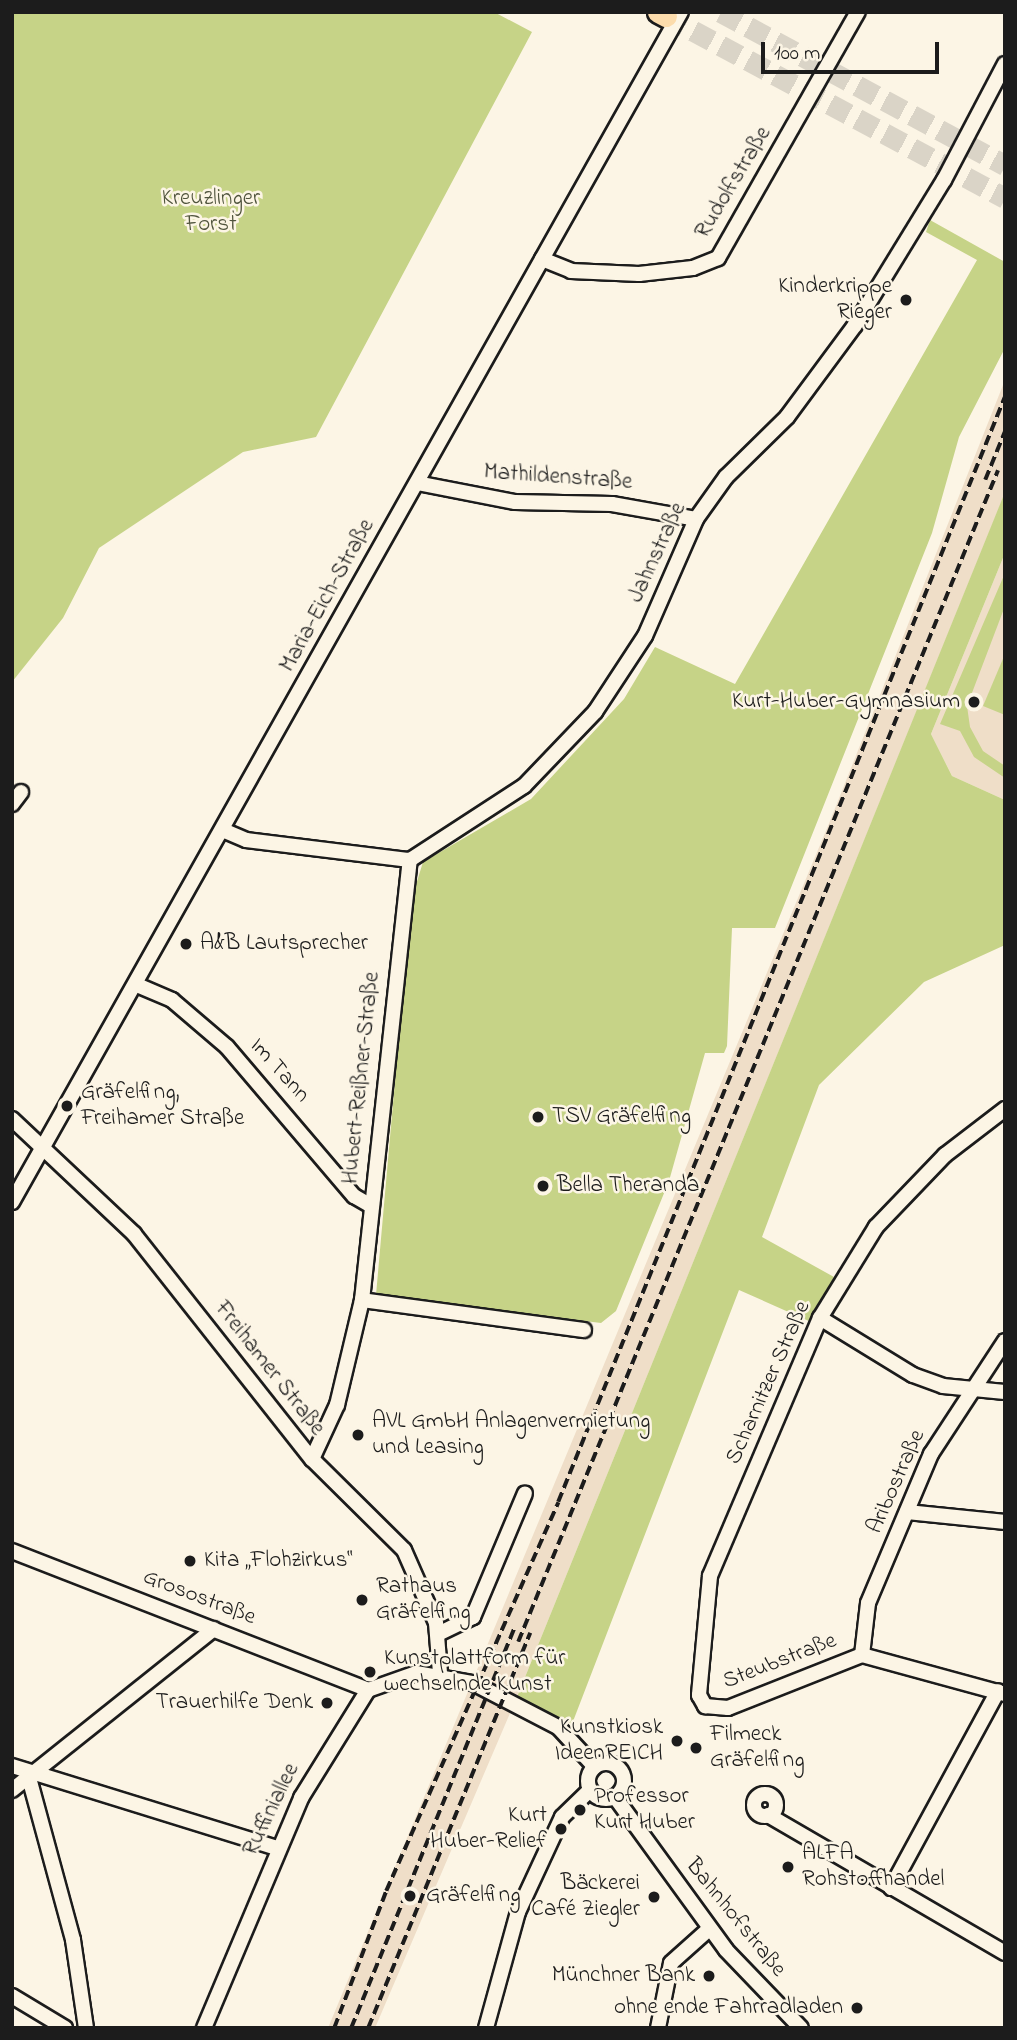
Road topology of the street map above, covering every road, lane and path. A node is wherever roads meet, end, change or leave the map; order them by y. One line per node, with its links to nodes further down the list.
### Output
1 (858, 12): 4 (street, Rudolfstraße)
2 (668, 14): 4 (street, Maria-Eich-Straße)
3 (1005, 64): 6 (street, Jahnstraße)
4 (542, 259): 5 (street, Maria-Eich-Straße)
5 (417, 483): 6 (street, Mathildenstraße); 9 (street, Maria-Eich-Straße)
6 (696, 519): 10 (street, Jahnstraße)
7 (21, 792): 8 (street)
8 (12, 804)
9 (225, 831): 10 (street); 11 (street, Maria-Eich-Straße)
10 (410, 860): 16 (street, Hubert-Reißner-Straße)
11 (137, 985): 14 (street, Maria-Eich-Straße); 16 (street, Im Tann)
12 (1005, 1109): 18 (street, Scharnitzer Straße)
13 (12, 1119): 14 (street, Freihamer Straße)
14 (43, 1147): 15 (street, Maria-Eich-Straße); 23 (street, Freihamer Straße)
15 (12, 1202)
16 (371, 1206): 17 (street, Hubert-Reißner-Straße)
17 (362, 1300): 19 (street); 23 (street, Hubert-Reißner-Straße)
18 (820, 1318): 21 (street); 34 (street, Scharnitzer Straße)
19 (584, 1330)
20 (1005, 1341): 21 (street, Aribostraße)
21 (968, 1389): 22 (street); 25 (street, Aribostraße)
22 (1005, 1392)
23 (312, 1459): 29 (street, Freihamer Straße)
24 (525, 1493): 29 (street)
25 (907, 1512): 26 (street); 30 (street, Aribostraße)
26 (1005, 1522)
27 (12, 1550): 28 (street, Grosostraße)
28 (215, 1629): 32 (street, Grosostraße); 37 (street)
29 (438, 1633): 31 (street, Freihamer Straße)
30 (862, 1655): 33 (street, Steubstraße); 34 (street, Steubstraße)
31 (440, 1673): 32 (street); 36 (street)
32 (368, 1690): 42 (street, Ruffiniallee)
33 (1002, 1693): 43 (street)
34 (699, 1695)
35 (12, 1766): 37 (street)
36 (595, 1767): 39 (street); 40 (street)
37 (28, 1773): 38 (street); 42 (street); 48 (street)
38 (12, 1790)
39 (590, 1790): 40 (street); 50 (street)
40 (615, 1797): 44 (street, Bahnhofstraße)
41 (768, 1815): 43 (street)
42 (277, 1848): 49 (street, Ruffiniallee)
43 (891, 1888): 45 (street)
44 (709, 1929): 51 (street); 52 (street, Bahnhofstraße)
45 (1005, 1953)
46 (12, 1996): 47 (street)
47 (65, 2028)
48 (86, 2028)
49 (204, 2028)
50 (486, 2028)
51 (658, 2028)
52 (801, 2028)

